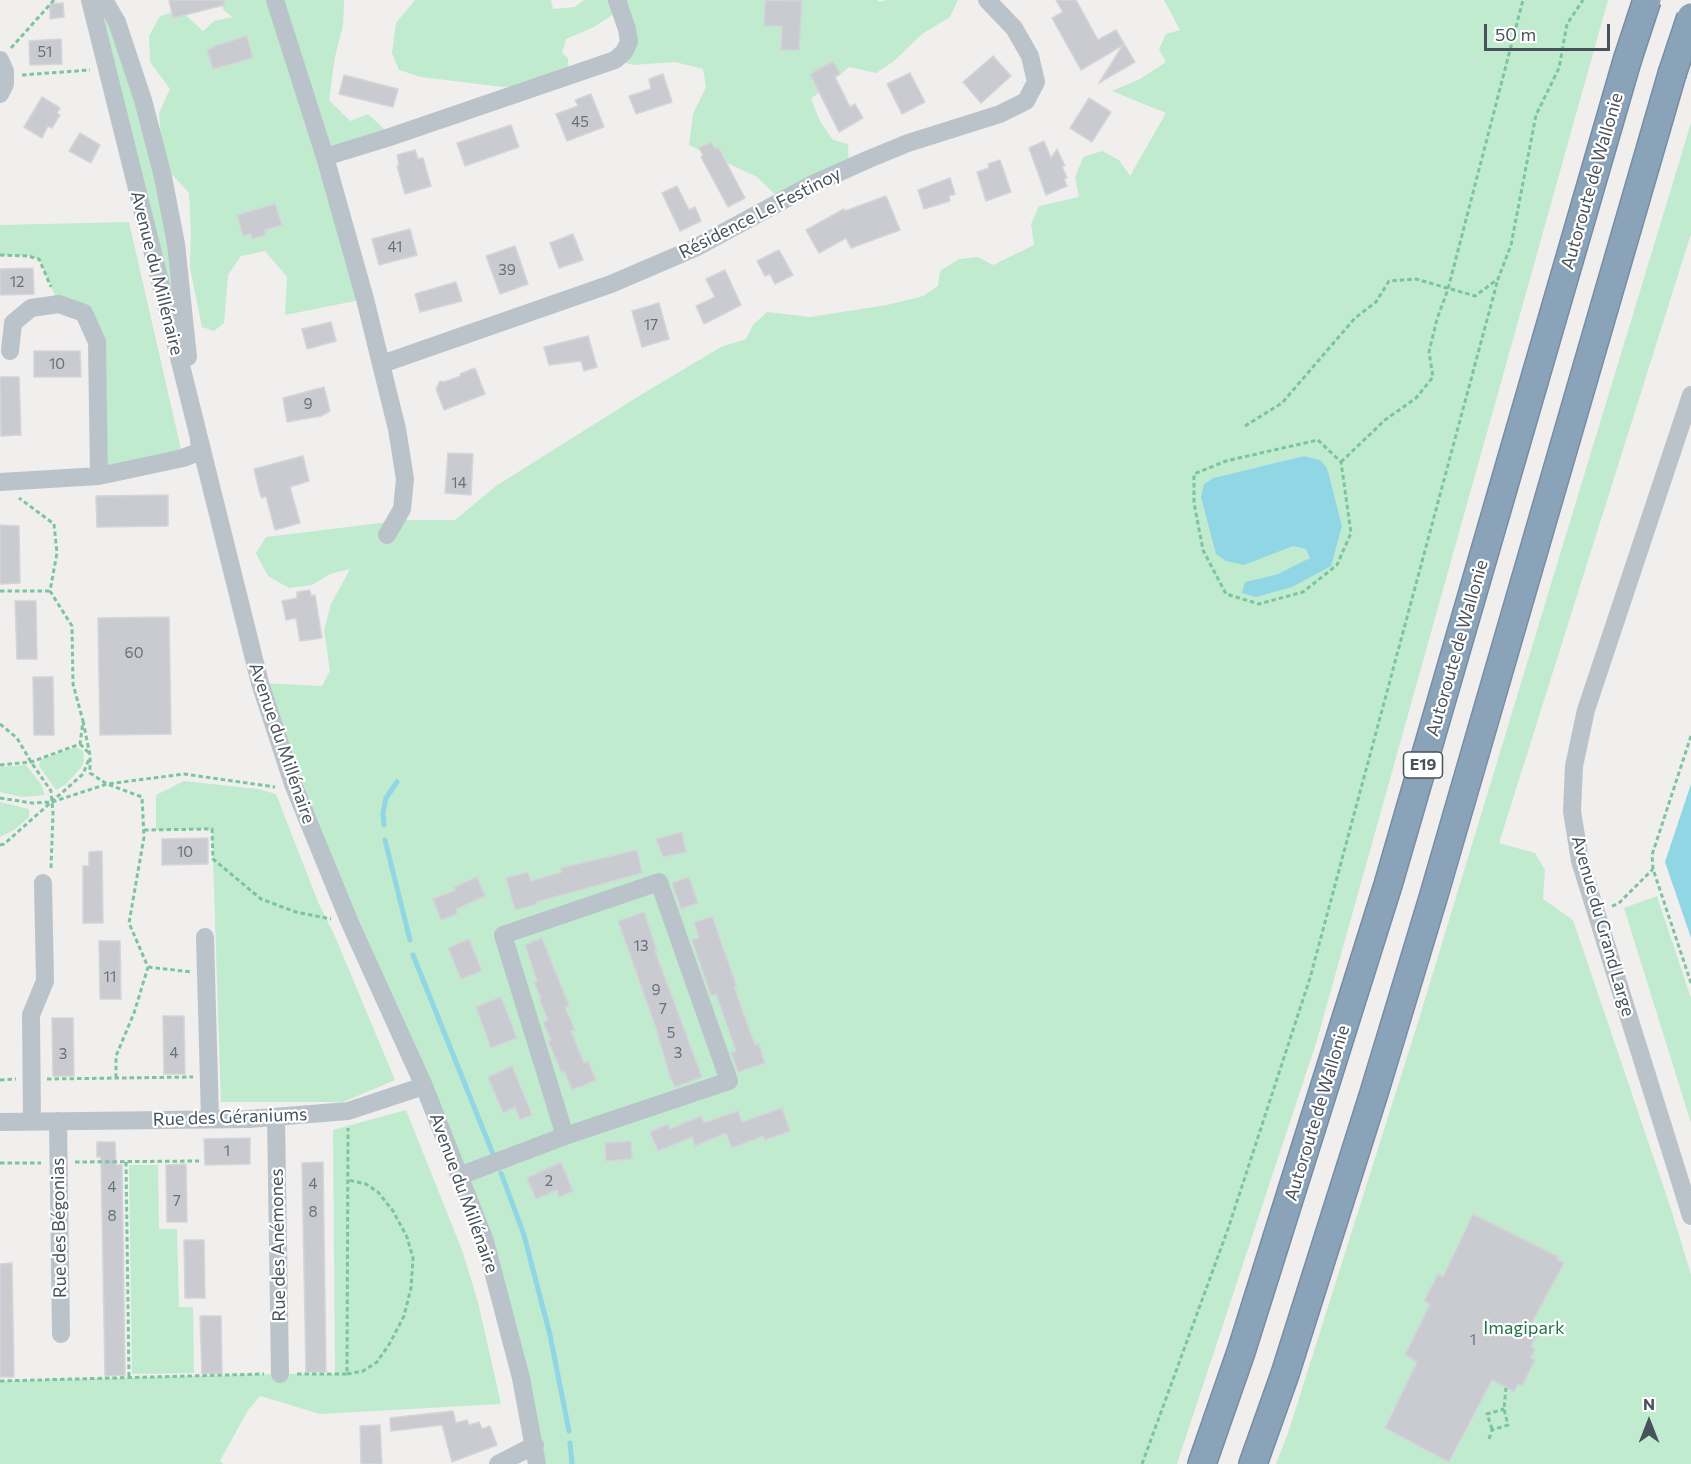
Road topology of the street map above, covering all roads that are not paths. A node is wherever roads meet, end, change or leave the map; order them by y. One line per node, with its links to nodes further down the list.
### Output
1 (90, 0): 12 (street, Avenue du Millénaire)
2 (104, 0): 12 (street)
3 (275, 0): 8 (street)
4 (617, 0): 8 (street)
5 (987, 0): 10 (street, Résidence Le Festinoy)
6 (1647, 0): 32 (highway, Autoroute de Wallonie / E19, bridge)
7 (1691, 17): 33 (highway, E19, bridge)
8 (325, 157): 10 (street)
9 (10, 351): 13 (street)
10 (382, 364): 15 (street)
11 (1691, 395): 26 (street, Avenue du Grand Large)
12 (201, 451): 13 (street); 18 (street, Avenue du Millénaire)
13 (99, 476): 14 (street)
14 (6, 487)
15 (387, 536)
16 (43, 884): 21 (street)
17 (205, 937): 20 (street)
18 (424, 1086): 19 (street, Rue des Géraniums); 25 (street, Avenue du Millénaire)
19 (276, 1117): 20 (street, Rue des Géraniums); 28 (street, Rue des Anémones)
20 (210, 1119): 22 (street, Rue des Géraniums)
21 (32, 1121): 22 (street, Rue des Géraniums); 23 (street, Rue des Géraniums)
22 (58, 1121): 27 (street, Rue des Bégonias)
23 (0, 1122)
24 (565, 1136): 24 (street); 25 (street)
25 (459, 1176): 29 (street, Avenue du Millénaire)
26 (1691, 1216)
27 (61, 1334)
28 (280, 1374)
29 (535, 1444): 30 (street); 31 (street, Avenue du Millénaire)
30 (498, 1464)
31 (537, 1464)
32 (1202, 1464)
33 (1253, 1464)

